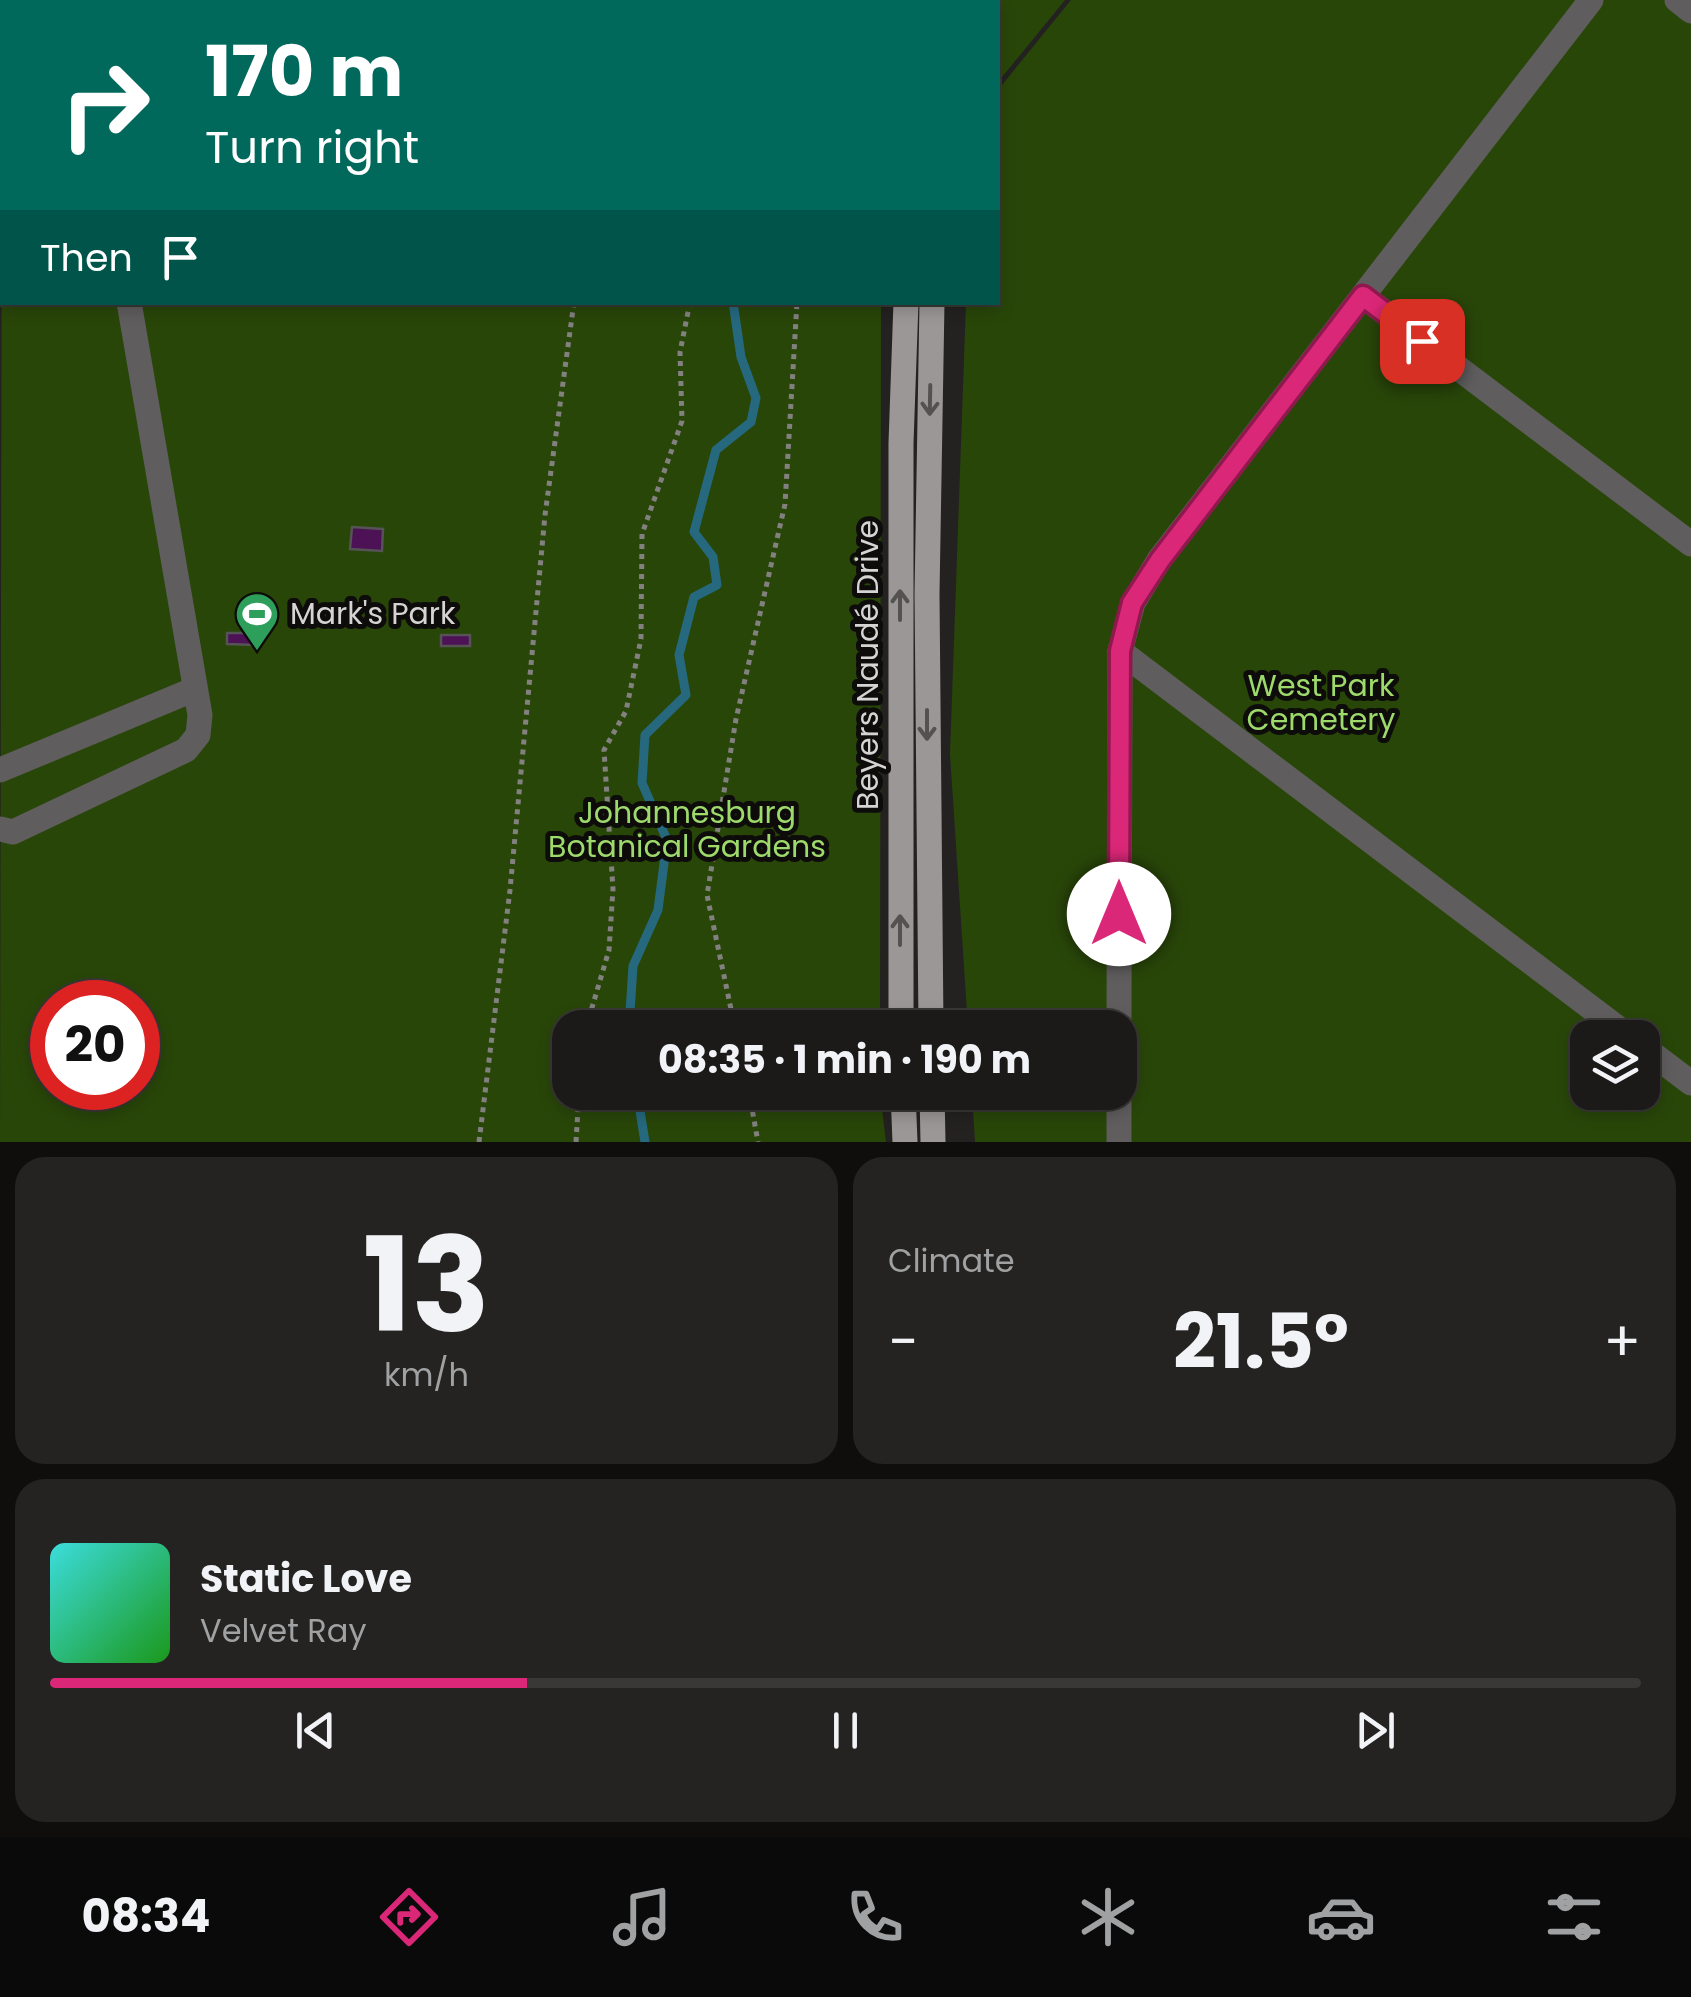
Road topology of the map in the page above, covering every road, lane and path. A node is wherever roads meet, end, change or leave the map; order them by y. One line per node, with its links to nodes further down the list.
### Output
1 (1591, 0): 4 (lane)
2 (1677, 0): 3 (lane)
3 (1691, 11)
4 (1363, 296): 11 (lane); 12 (lane)
5 (130, 305): 13 (lane)
6 (574, 305): 29 (path)
7 (689, 305): 16 (path)
8 (797, 305): 17 (path)
9 (906, 305): 18 (main road, Beyers Naudé Drive, one-way to 9)
10 (932, 305): 19 (main road, Beyers Naudé Drive, one-way to 19)
11 (1691, 544)
12 (1120, 651): 20 (lane); 21 (lane)
13 (195, 689): 14 (lane); 15 (lane)
14 (0, 770)
15 (0, 830)
16 (591, 1010)
17 (731, 1010)
18 (901, 1010)
19 (931, 1010)
20 (1119, 1010)
21 (1607, 1020)
22 (1660, 1060): 23 (lane)
23 (1691, 1083)
24 (578, 1110): 30 (path)
25 (752, 1110): 31 (path)
26 (903, 1110): 32 (main road)
27 (932, 1110): 33 (main road)
28 (1119, 1110): 34 (lane)
29 (479, 1142)
30 (576, 1142)
31 (758, 1142)
32 (904, 1142)
33 (933, 1142)
34 (1118, 1142)

